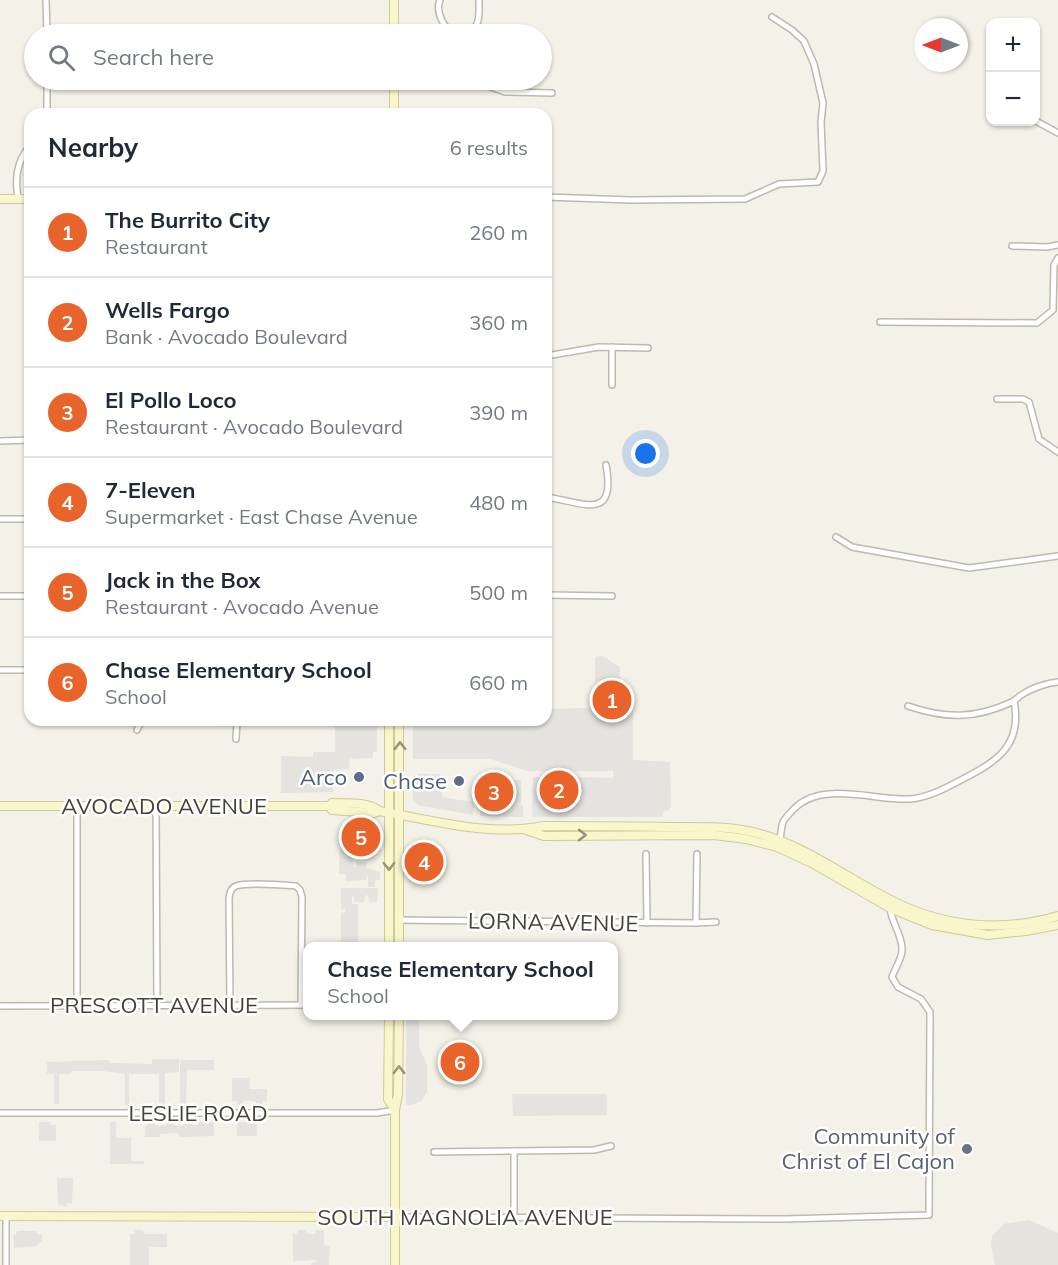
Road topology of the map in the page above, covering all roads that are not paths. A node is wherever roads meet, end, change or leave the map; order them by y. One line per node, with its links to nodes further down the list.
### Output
1 (46, 0): 6 (street)
2 (394, 0): 7 (main road)
3 (440, 0): 8 (street)
4 (479, 0): 9 (street)
5 (772, 17): 19 (street)
6 (47, 24)
7 (394, 24)
8 (445, 24)
9 (478, 24)
10 (47, 90): 14 (street)
11 (394, 90): 15 (main road)
12 (499, 90): 13 (street)
13 (552, 93)
14 (47, 108)
15 (394, 108)
16 (1040, 124): 17 (street)
17 (1058, 133)
18 (24, 154): 21 (street)
19 (552, 197)
20 (0, 199): 21 (main road)
21 (18, 199): 22 (main road)
22 (24, 199)
23 (1058, 245): 24 (street)
24 (1012, 246)
25 (1058, 258): 26 (street)
26 (880, 322)
27 (612, 347): 28 (street); 29 (street); 30 (street)
28 (648, 348)
29 (552, 355)
30 (612, 384)
31 (997, 399): 34 (street)
32 (24, 440): 33 (street)
33 (0, 441)
34 (1058, 452)
35 (606, 465): 36 (street)
36 (552, 497)
37 (0, 519): 38 (street)
38 (24, 519)
39 (836, 537): 40 (street)
40 (1058, 556)
41 (552, 595): 44 (street)
42 (0, 596): 43 (street)
43 (24, 596)
44 (612, 596)
45 (0, 670): 46 (street)
46 (24, 670)
47 (1058, 682): 48 (street)
48 (1014, 701): 49 (street); 62 (street)
49 (908, 706)
50 (139, 726): 54 (street)
51 (237, 726): 55 (street)
52 (388, 726): 59 (main road)
53 (399, 726): 60 (main road, one-way to 53)
54 (137, 730)
55 (236, 739)
56 (0, 806): 57 (main road, AVOCADO AVENUE)
57 (77, 806): 58 (main road, AVOCADO AVENUE); 76 (street)
58 (156, 806): 59 (main road, AVOCADO AVENUE); 77 (street)
59 (390, 812): 60 (main road, AVOCADO AVENUE); 67 (main road, one-way to 67)
60 (400, 814): 61 (main road, AVOCADO AVENUE); 68 (main road)
61 (525, 830): 62 (main road); 65 (main road, one-way to 65)
62 (780, 840): 66 (main road)
63 (646, 854): 70 (street)
64 (697, 854): 71 (street)
65 (890, 908): 72 (main road); 90 (street, SOUTH MAGNOLIA AVENUE)
66 (1058, 916)
67 (389, 920): 68 (street, LORNA AVENUE); 73 (main road)
68 (399, 920): 70 (street, LORNA AVENUE); 74 (main road)
69 (716, 921): 71 (street, LORNA AVENUE)
70 (647, 923): 71 (street, LORNA AVENUE)
71 (696, 923)
72 (1058, 925)
73 (389, 942)
74 (399, 942)
75 (303, 951): 78 (street)
76 (77, 1005): 77 (street, PRESCOTT AVENUE); 80 (street, PRESCOTT AVENUE)
77 (157, 1005): 78 (street, PRESCOTT AVENUE)
78 (230, 1005): 79 (street, PRESCOTT AVENUE)
79 (303, 1005)
80 (0, 1006)
81 (388, 1020): 83 (main road)
82 (399, 1020): 83 (main road, one-way to 82)
83 (395, 1110): 84 (street, LESLIE ROAD); 89 (main road)
84 (0, 1113)
85 (611, 1146): 86 (street)
86 (514, 1150): 87 (street); 90 (street)
87 (434, 1152)
88 (3, 1216): 89 (main road, SOUTH MAGNOLIA AVENUE); 91 (street)
89 (395, 1217): 90 (street, SOUTH MAGNOLIA AVENUE); 92 (main road)
90 (514, 1219)
91 (6, 1265)
92 (395, 1265)

